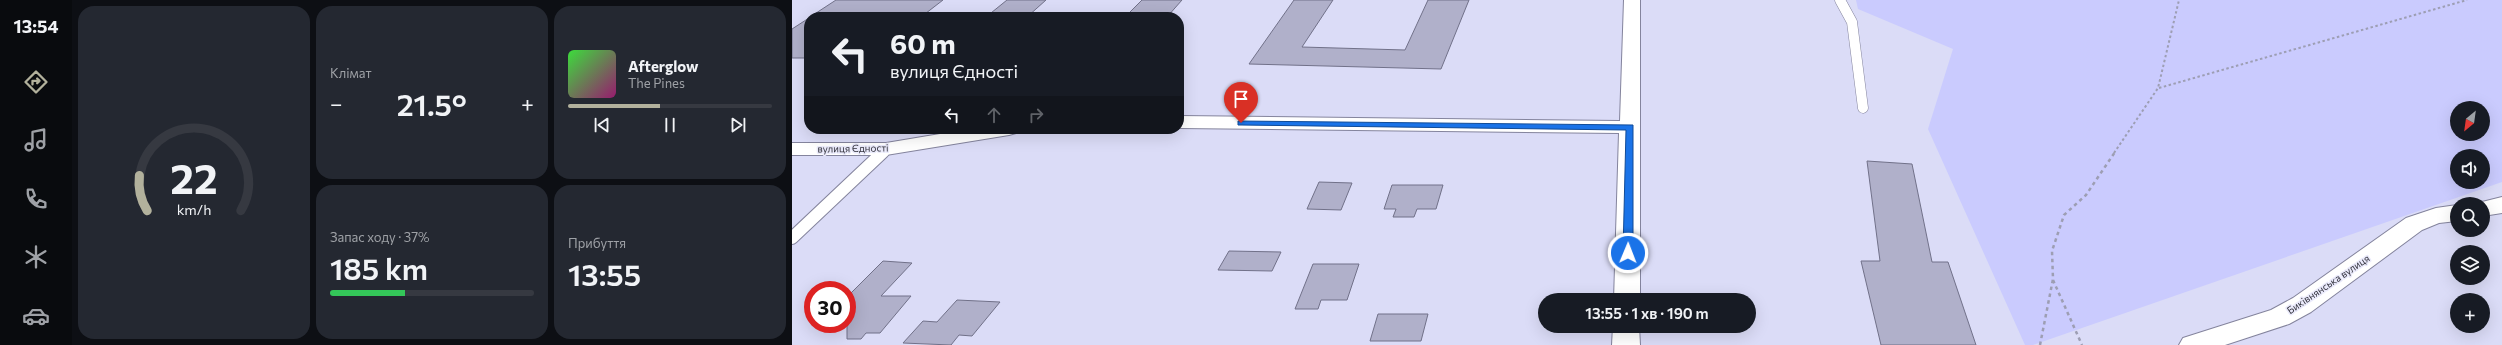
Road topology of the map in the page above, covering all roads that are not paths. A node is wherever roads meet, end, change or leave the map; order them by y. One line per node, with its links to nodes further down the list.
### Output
1 (1632, 0): 5 (street)
2 (1840, 0): 3 (lane)
3 (1863, 108)
4 (1184, 122): 5 (street)
5 (1630, 127): 13 (street)
6 (978, 134): 8 (street, вулиця Єдності)
7 (792, 149): 8 (street, вулиця Єдності)
8 (886, 149): 12 (lane)
9 (2502, 205): 10 (street)
10 (2490, 207)
11 (2450, 214): 16 (street, Биківнянська вулиця)
12 (792, 238)
13 (1627, 293)
14 (1626, 333): 15 (street)
15 (1626, 345)
16 (2193, 345)

